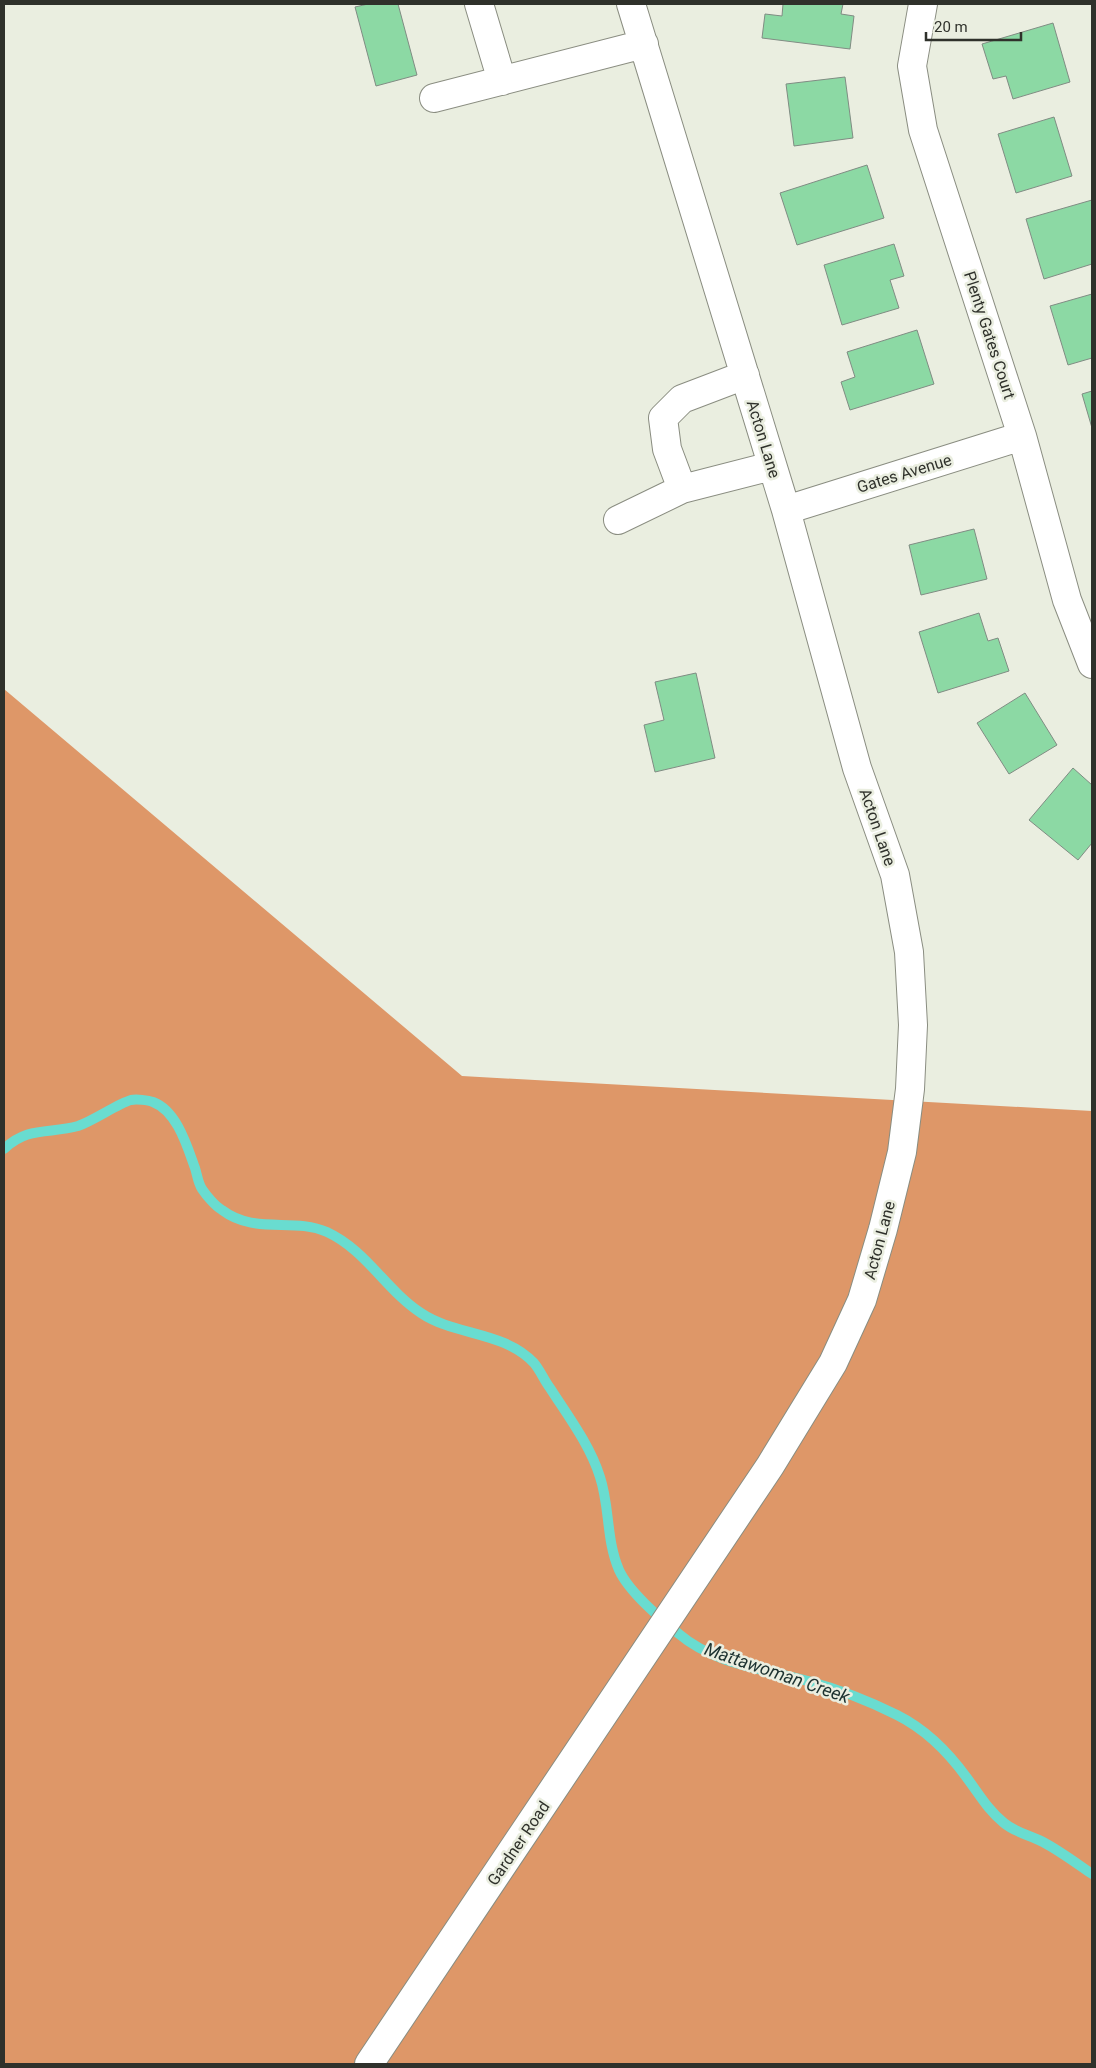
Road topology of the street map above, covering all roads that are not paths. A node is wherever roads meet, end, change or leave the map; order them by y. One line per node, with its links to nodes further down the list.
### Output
1 (479, 4): 5 (street)
2 (631, 4): 4 (street, Acton Lane)
3 (923, 4): 8 (street, Plenty Gates Court)
4 (644, 44): 5 (street); 7 (street, Acton Lane)
5 (502, 81): 6 (street)
6 (434, 98)
7 (745, 376): 9 (street, Acton Lane); 10 (street)
8 (1022, 436): 11 (street, Gates Avenue); 13 (street, Plenty Gates Court)
9 (772, 466): 10 (street); 11 (street, Acton Lane)
10 (682, 489): 12 (street)
11 (786, 510): 14 (street, Acton Lane)
12 (618, 520)
13 (1092, 664)
14 (666, 1622): 15 (street, Gardner Road)
15 (369, 2064)

